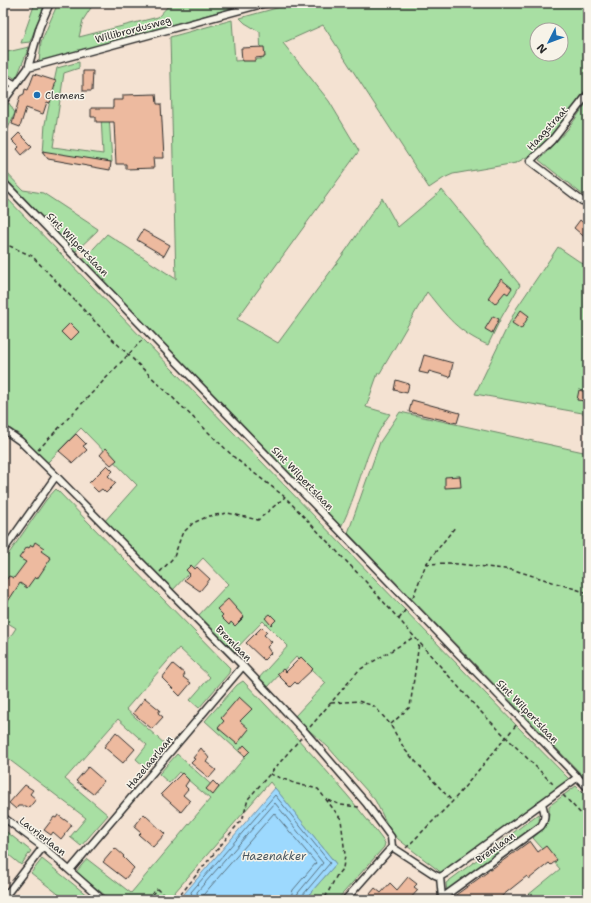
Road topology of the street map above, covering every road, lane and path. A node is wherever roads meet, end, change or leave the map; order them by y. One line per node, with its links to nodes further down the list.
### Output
1 (50, 3): 3 (street)
2 (266, 3): 3 (street, Willibrordusweg)
3 (28, 68): 5 (street)
4 (3, 78): 5 (street)
5 (16, 85): 7 (street)
6 (588, 94): 9 (street, Haagstraat)
7 (3, 102)
8 (3, 182): 11 (street, Sint Wilpertslaan)
9 (582, 200)
10 (3, 243): 12 (path)
11 (149, 332): 12 (path); 22 (street, Sint Wilpertslaan)
12 (128, 354): 14 (path); 16 (path)
13 (3, 429): 14 (street, Bremlaan)
14 (34, 454): 15 (street, Bremlaan)
15 (56, 476): 18 (street); 20 (street, Bremlaan)
16 (285, 496): 20 (path); 23 (path)
17 (456, 526): 19 (path)
18 (3, 551)
19 (426, 564): 21 (path); 22 (path)
20 (154, 577): 26 (street, Bremlaan)
21 (588, 593)
22 (410, 603): 23 (path); 28 (street, Sint Wilpertslaan)
23 (399, 618): 24 (path)
24 (414, 637): 25 (path); 27 (path)
25 (419, 643): 29 (path); 31 (path)
26 (243, 666): 30 (street, Bremlaan); 46 (street, Hazelaarlaan)
27 (331, 703): 29 (path); 30 (path)
28 (522, 719): 31 (path); 33 (street, Sint Wilpertslaan)
29 (390, 724): 38 (path)
30 (305, 732): 32 (path); 40 (street, Bremlaan)
31 (505, 736): 34 (path); 38 (path)
32 (270, 774): 37 (path); 53 (path)
33 (578, 777): 35 (street, Sint Wilpertslaan); 39 (street, Bremlaan)
34 (556, 787)
35 (588, 788)
36 (561, 792): 42 (path)
37 (328, 800): 40 (path); 54 (path)
38 (452, 802): 45 (path)
39 (542, 804): 47 (street, Bremlaan); 49 (street, Bremlaan)
40 (369, 808): 43 (street, Bremlaan)
41 (3, 817): 44 (street, Laurierlaan)
42 (588, 821)
43 (392, 846): 45 (street); 55 (street)
44 (43, 847): 46 (street, Laurierlaan); 48 (street)
45 (402, 852): 47 (street)
46 (70, 870): 50 (street, Laurierlaan)
47 (440, 877): 49 (street, Bremlaan)
48 (3, 899)
49 (442, 899)
50 (103, 900)
51 (147, 900): 52 (path)
52 (169, 900)
53 (176, 900)
54 (324, 900)
55 (345, 900)

